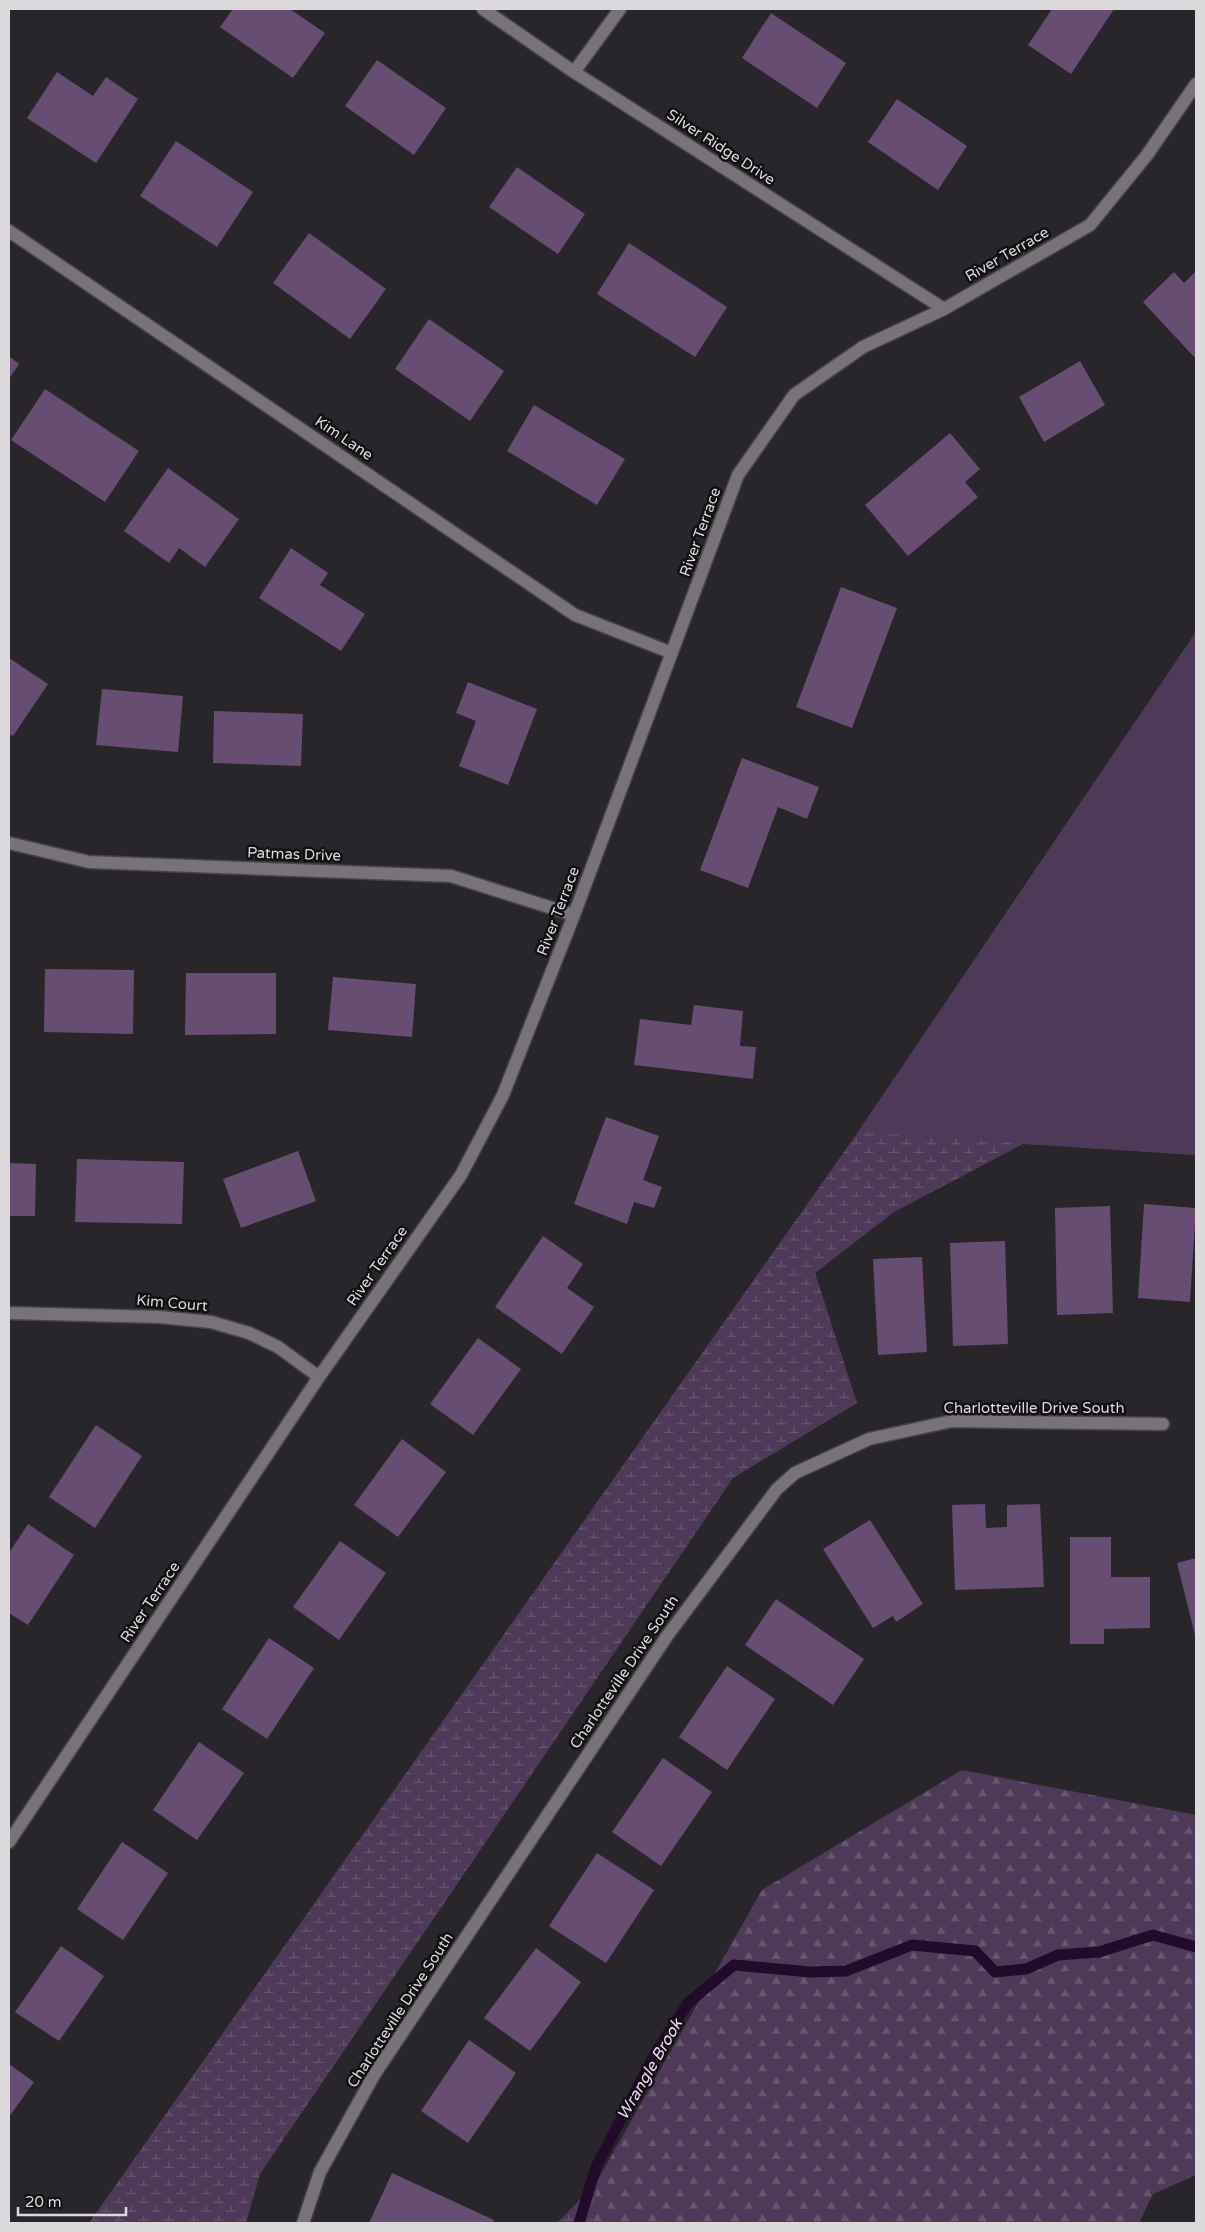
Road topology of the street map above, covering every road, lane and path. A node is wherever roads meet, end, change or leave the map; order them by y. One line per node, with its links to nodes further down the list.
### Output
1 (482, 9): 3 (street, Silver Ridge Drive)
2 (620, 9): 3 (street)
3 (574, 72): 6 (street, Silver Ridge Drive)
4 (1196, 84): 6 (street, River Terrace)
5 (9, 230): 7 (street, Kim Lane)
6 (944, 309): 7 (street, River Terrace)
7 (672, 653): 9 (street, River Terrace)
8 (9, 843): 9 (street, Patmas Drive)
9 (574, 915): 11 (street, River Terrace)
10 (9, 1313): 11 (street, Kim Court)
11 (319, 1377): 13 (street, River Terrace)
12 (1163, 1424): 14 (street, Charlotteville Drive South)
13 (9, 1842)
14 (304, 2223)

